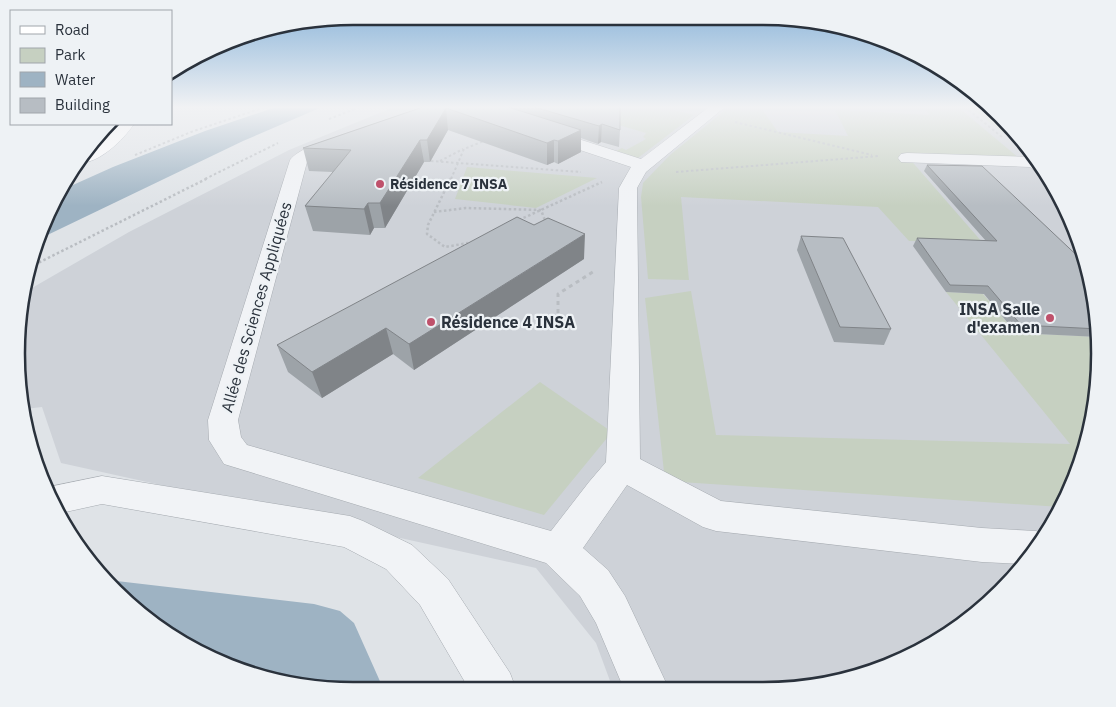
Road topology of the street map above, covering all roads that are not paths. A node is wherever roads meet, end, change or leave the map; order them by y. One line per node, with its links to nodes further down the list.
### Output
1 (112, 140): 5 (main road)
2 (348, 140): 12 (street, Allée des Sciences Appliquées)
3 (555, 140): 8 (street)
4 (682, 140): 8 (street)
5 (95, 151)
6 (907, 158): 7 (street)
7 (1032, 166)
8 (632, 172): 9 (street)
9 (623, 466): 11 (street); 12 (street)
10 (59, 499): 13 (street)
11 (1027, 548)
12 (559, 551): 14 (street, Allée des Sciences Appliquées)
13 (490, 682)
14 (643, 682)

